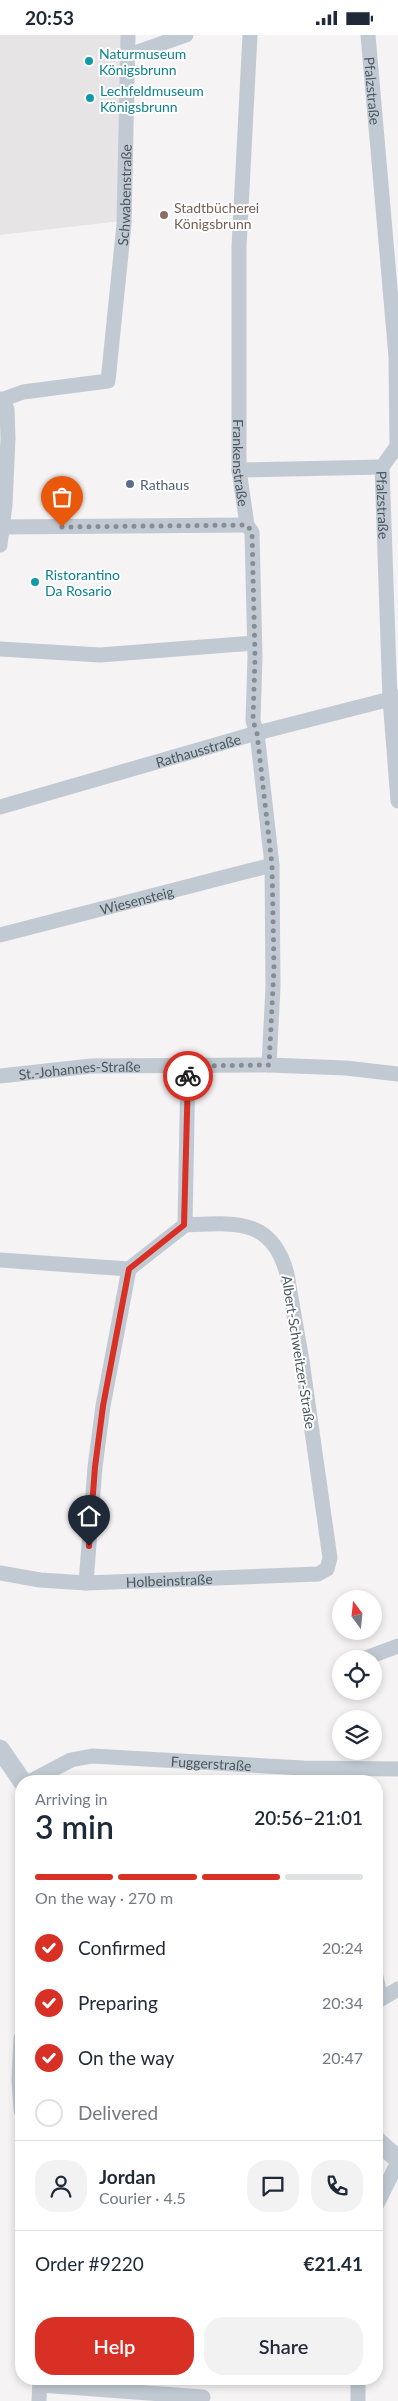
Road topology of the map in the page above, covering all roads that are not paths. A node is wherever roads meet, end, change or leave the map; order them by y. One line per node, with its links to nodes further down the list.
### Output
1 (128, 35): 5 (street, Schwabenstraße)
2 (186, 35): 5 (street)
3 (250, 35): 9 (street, Frankenstraße)
4 (368, 35): 7 (street, Pfalzstraße)
5 (129, 55): 6 (street, Schwabenstraße)
6 (1, 399): 11 (street)
7 (398, 446): 8 (street, Pfalzstraße)
8 (382, 467): 9 (street); 15 (street, Pfalzstraße)
9 (239, 470): 10 (street, Frankenstraße)
10 (247, 525): 11 (street); 13 (street, Frankenstraße)
11 (3, 527): 12 (street)
12 (0, 545)
13 (254, 643): 14 (street); 16 (street, Frankenstraße)
14 (0, 649)
15 (394, 698): 16 (street, Rathausstraße); 17 (street, Pfalzstraße)
16 (257, 733): 18 (street, Rathausstraße); 19 (street, Frankenstraße)
17 (398, 801)
18 (0, 807)
19 (272, 865): 20 (street, Wiesensteig); 21 (street, Frankenstraße)
20 (0, 935)
21 (269, 1065): 22 (street, St.-Johannes-Straße); 23 (street, St.-Johannes-Straße)
22 (188, 1066): 24 (street, St.-Johannes-Straße); 25 (street)
23 (398, 1074)
24 (0, 1076)
25 (184, 1225): 27 (street); 28 (street, Albert-Schweitzer-Straße)
26 (0, 1260): 27 (street)
27 (129, 1269): 30 (street)
28 (330, 1558): 30 (street, Holbeinstraße)
29 (0, 1573): 30 (street, Holbeinstraße)
30 (86, 1583)
31 (398, 1646): 32 (street)
32 (382, 1652)
33 (0, 1749): 35 (street)
34 (398, 1769): 36 (street, Fuggerstraße)
35 (18, 1775)
36 (42, 1775)
37 (398, 1989): 38 (street)
38 (383, 1998)
39 (383, 2146): 40 (street)
40 (398, 2160): 41 (street)
41 (383, 2191)
42 (40, 2385): 46 (street)
43 (73, 2385): 45 (street)
44 (358, 2385): 47 (street)
45 (203, 2397)
46 (38, 2401)
47 (358, 2401)

